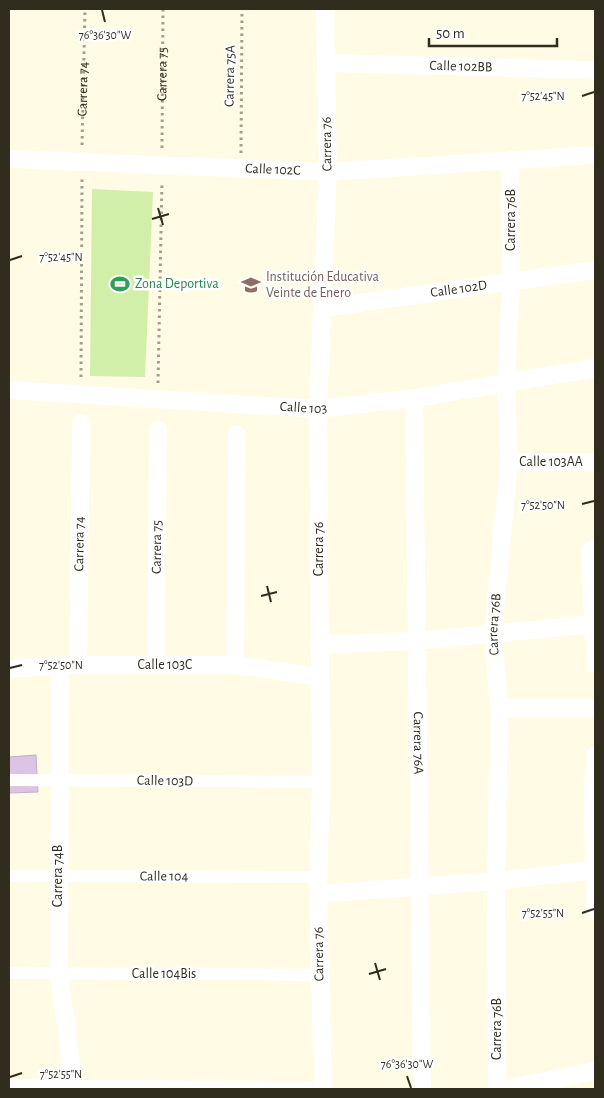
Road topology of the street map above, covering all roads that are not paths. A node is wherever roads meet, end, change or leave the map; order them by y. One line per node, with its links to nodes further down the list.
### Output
1 (325, 9): 2 (street, Carrera 76)
2 (326, 63): 3 (street, Calle 102BB); 7 (street, Carrera 76)
3 (595, 70)
4 (595, 155): 6 (street, Calle 102C)
5 (9, 158): 7 (street, Calle 102C)
6 (510, 160): 7 (street, Calle 102C); 9 (street, Carrera 76B)
7 (328, 172): 10 (street, Carrera 76)
8 (595, 270): 9 (street, Calle 102D)
9 (511, 283): 10 (street, Calle 102D); 12 (street, Carrera 76B)
10 (324, 308): 15 (street, Carrera 76)
11 (595, 368): 12 (street, Calle 103)
12 (506, 384): 14 (street, Calle 103); 19 (street, Carrera 76B)
13 (9, 390): 15 (street, Calle 103)
14 (414, 398): 15 (street, Calle 103); 24 (street, Carrera 76A)
15 (318, 409): 25 (street, Carrera 76)
16 (81, 423): 27 (street, Carrera 74)
17 (158, 430): 28 (street, Carrera 75)
18 (238, 434): 29 (street)
19 (509, 462): 20 (street, Calle 103AA); 23 (street, Carrera 76B)
20 (595, 462)
21 (595, 548): 22 (street)
22 (594, 624): 23 (street); 26 (street)
23 (494, 633): 24 (street); 33 (street, Carrera 76B)
24 (417, 641): 25 (street); 45 (street, Carrera 76A)
25 (319, 645): 32 (street, Carrera 76)
26 (595, 664)
27 (78, 665): 28 (street, Calle 103C); 30 (street, Calle 103C)
28 (156, 665): 29 (street, Calle 103C)
29 (235, 665): 32 (street, Calle 103C)
30 (60, 666): 31 (street, Calle 103C); 37 (street, Carrera 74B)
31 (9, 668)
32 (320, 677): 39 (street, Carrera 76)
33 (498, 708): 34 (street); 43 (street, Carrera 76B)
34 (595, 708)
35 (595, 755): 38 (street)
36 (9, 780): 37 (street, Calle 103D)
37 (60, 780): 39 (street, Calle 103D); 42 (street, Carrera 74B)
38 (595, 780): 40 (street)
39 (322, 782): 44 (street, Carrera 76)
40 (595, 870): 43 (street, Calle 104); 46 (street)
41 (9, 876): 42 (street, Calle 104)
42 (58, 876): 44 (street, Calle 104); 48 (street, Carrera 74B)
43 (496, 881): 45 (street, Calle 104); 55 (street, Carrera 76B)
44 (318, 886): 45 (street, Calle 104); 49 (street, Carrera 76)
45 (419, 886): 54 (street, Carrera 76A)
46 (595, 911)
47 (9, 974): 48 (street, Calle 104Bis)
48 (59, 974): 49 (street, Calle 104Bis); 52 (street, Carrera 74B)
49 (319, 975): 53 (street, Carrera 76)
50 (595, 1071): 56 (street)
51 (9, 1085): 52 (street)
52 (74, 1085): 53 (street)
53 (323, 1088)
54 (422, 1089)
55 (497, 1089)
56 (507, 1089)

